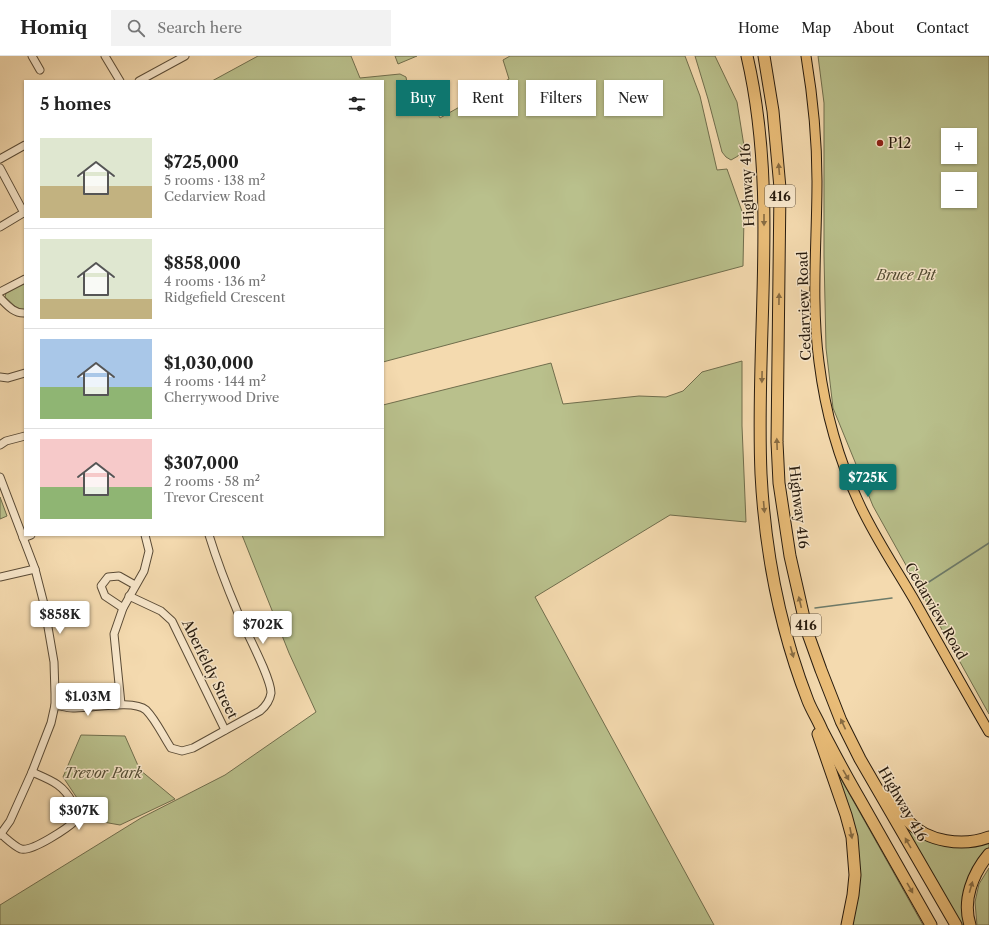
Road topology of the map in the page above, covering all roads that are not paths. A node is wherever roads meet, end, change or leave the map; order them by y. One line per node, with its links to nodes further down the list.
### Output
1 (32, 56): 7 (street)
2 (105, 56): 8 (street)
3 (186, 56): 9 (street)
4 (747, 56): 34 (highway, Highway 416 / 416, one-way to 34)
5 (764, 56): 39 (highway, Highway 416 / 416, one-way to 5)
6 (806, 56): 38 (main road, Cedarview Road)
7 (40, 70)
8 (119, 80)
9 (141, 80)
10 (24, 146): 11 (street)
11 (0, 159)
12 (0, 168): 13 (street)
13 (24, 211)
14 (24, 214): 15 (street)
15 (0, 227)
16 (24, 280): 17 (street)
17 (0, 292)
18 (0, 298): 19 (street)
19 (24, 313)
20 (24, 373): 21 (street)
21 (0, 377)
22 (24, 436): 23 (street)
23 (0, 445)
24 (0, 477): 28 (street)
25 (28, 536): 28 (street)
26 (145, 536): 31 (street)
27 (209, 536): 37 (street)
28 (23, 538): 29 (street)
29 (35, 569): 30 (street); 36 (street)
30 (0, 577)
31 (135, 585): 32 (street); 33 (street)
32 (130, 596): 33 (street); 37 (street, Aberfeldy Street)
33 (123, 608): 35 (street)
34 (809, 703): 44 (highway, one-way to 44); 45 (highway, Highway 416 / 416, one-way to 45)
35 (121, 704): 36 (street); 37 (street)
36 (55, 705): 40 (street)
37 (225, 730)
38 (989, 732)
39 (860, 759): 42 (highway); 46 (highway, Highway 416 / 416, one-way to 39)
40 (32, 772): 41 (street); 41 (street)
41 (0, 835)
42 (989, 837)
43 (989, 854): 47 (highway, one-way to 43)
44 (846, 925)
45 (931, 925)
46 (956, 925)
47 (970, 925)

